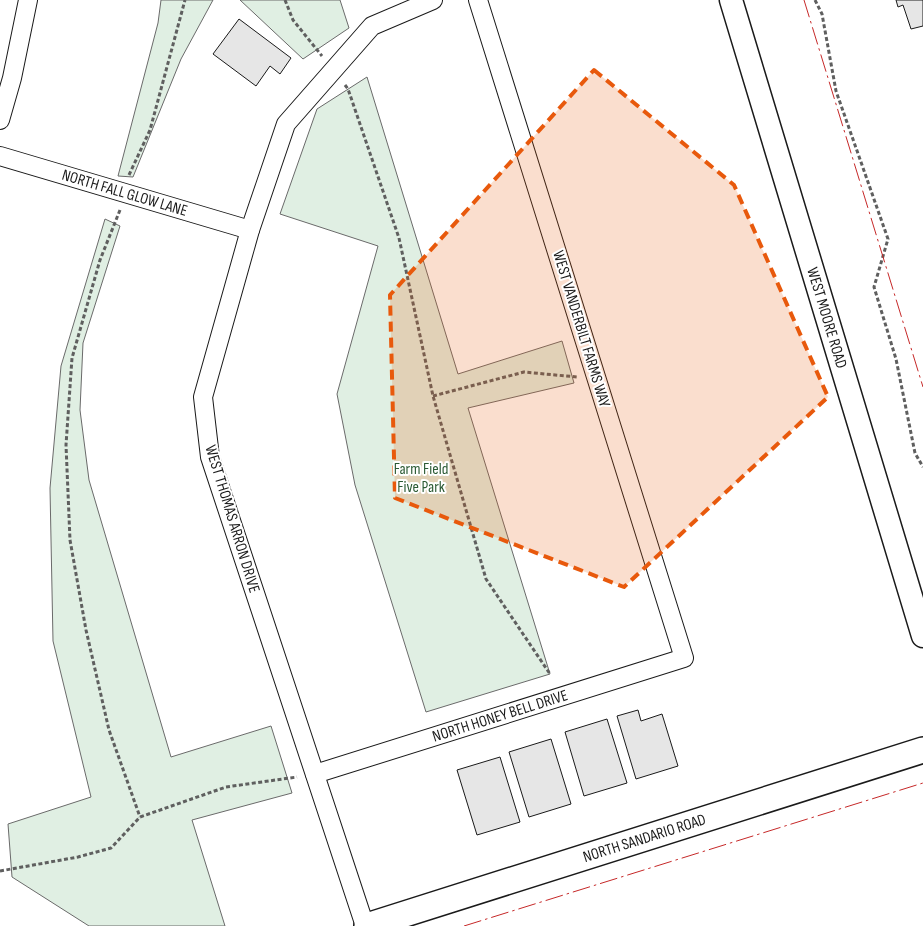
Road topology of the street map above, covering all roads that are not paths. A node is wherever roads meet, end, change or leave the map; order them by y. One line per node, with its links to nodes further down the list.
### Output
1 (28, 0): 5 (street)
2 (433, 0): 7 (street, WEST THOMAS ARRON DRIVE)
3 (478, 0): 9 (street, WEST VANDERBILT FARMS WAY)
4 (731, 0): 8 (street, WEST MOORE ROAD)
5 (0, 120)
6 (0, 156): 7 (street, NORTH FALL GLOW LANE)
7 (250, 230): 11 (street, WEST THOMAS ARRON DRIVE)
8 (923, 636)
9 (684, 658): 11 (street, NORTH HONEY BELL DRIVE)
10 (923, 750): 12 (main road, NORTH SANDARIO ROAD)
11 (315, 774): 12 (street, WEST THOMAS ARRON DRIVE)
12 (366, 926)

